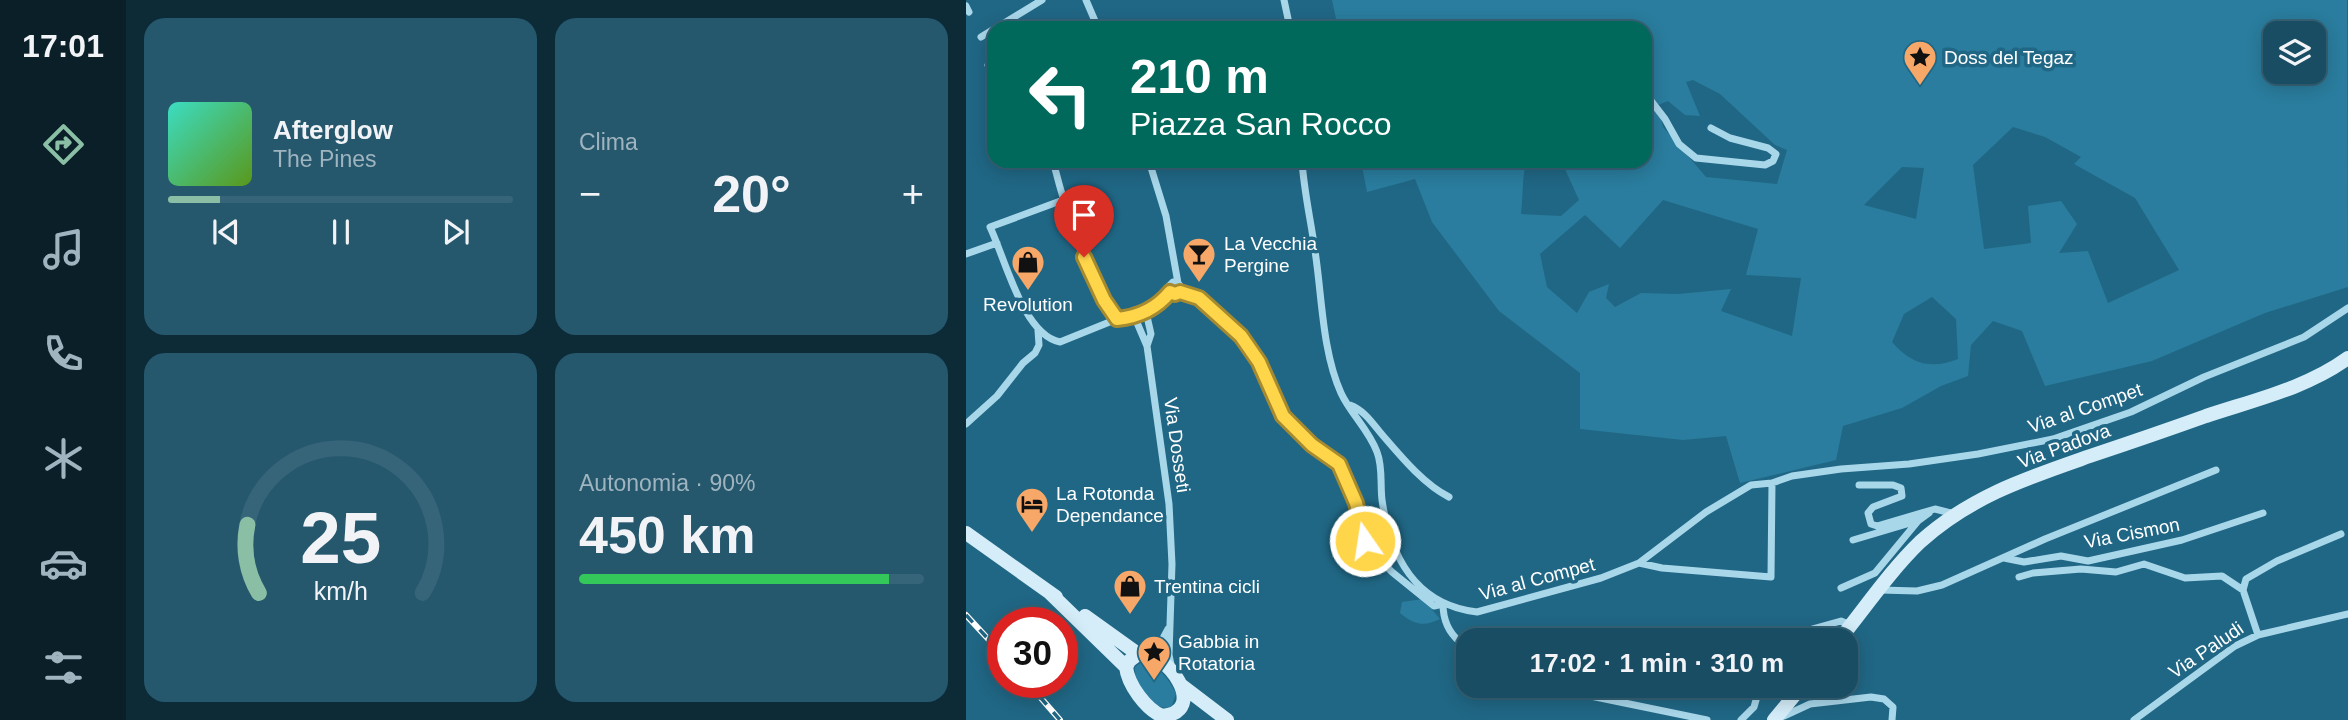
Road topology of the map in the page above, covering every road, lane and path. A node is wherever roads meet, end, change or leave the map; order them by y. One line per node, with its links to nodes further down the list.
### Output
1 (1042, 0): 4 (street)
2 (1086, 0): 5 (street)
3 (1284, 0): 6 (street)
4 (1008, 21)
5 (1095, 21)
6 (1288, 21)
7 (987, 34): 8 (street)
8 (981, 37)
9 (1652, 102): 10 (street)
10 (1711, 128)
11 (1055, 168): 14 (street)
12 (1151, 168): 17 (street)
13 (1303, 168): 25 (street)
14 (1063, 200): 15 (street); 21 (street)
15 (997, 243): 16 (street); 22 (street)
16 (966, 254)
17 (1179, 287): 19 (street); 45 (street, Via al Compet)
18 (2348, 309): 28 (street, Via al Compet)
19 (1146, 312): 20 (street); 23 (street)
20 (1135, 318): 21 (street); 23 (street, Via Dosseti)
21 (1117, 319): 22 (street)
22 (1038, 330): 26 (street)
23 (1147, 345): 47 (street, Via Dosseti)
24 (2348, 358): 33 (main road, Via Padova)
25 (1349, 405): 30 (street); 45 (street)
26 (966, 424)
27 (2216, 470): 38 (street, Via Cismon)
28 (1772, 483): 39 (street, Via al Compet); 39 (street)
29 (1859, 485): 31 (street)
30 (1449, 497)
31 (1935, 509): 33 (street); 34 (street)
32 (2263, 513): 38 (street, Via Cismon)
33 (1955, 514): 42 (main road, Via Padova)
34 (1918, 521): 37 (street); 41 (street)
35 (966, 533): 44 (main road)
36 (2342, 534): 43 (street, Via Paludi)
37 (1853, 540)
38 (2004, 558): 42 (street, Via Cismon)
39 (1639, 563): 45 (street, Via al Compet)
40 (2019, 577): 43 (street, Via Paludi)
41 (1841, 588)
42 (1879, 590): 48 (main road, Via Padova)
43 (2243, 590): 51 (street, Via Paludi)
44 (1050, 593): 53 (main road); 54 (main road)
45 (1443, 604): 52 (street)
46 (2348, 614): 51 (street)
47 (1170, 622): 53 (street); 55 (street, Via Dosseti)
48 (1852, 625): 49 (street); 50 (main road, Via Padova)
49 (1816, 628)
50 (1849, 628)
51 (2258, 635): 67 (street, Via Paludi)
52 (1456, 638)
53 (1141, 653): 54 (main road); 55 (main road)
54 (1126, 667): 61 (main road)
55 (1177, 679): 59 (main road); 60 (main road)
56 (1601, 698): 63 (street)
57 (1757, 698): 64 (street)
58 (1793, 698): 65 (main road)
59 (1208, 707): 60 (main road); 62 (main road)
60 (1179, 712): 61 (main road)
61 (1155, 714)
62 (1227, 720)
63 (1707, 720)
64 (1741, 720)
65 (1776, 720): 66 (street)
66 (1892, 720)
67 (2134, 720)

